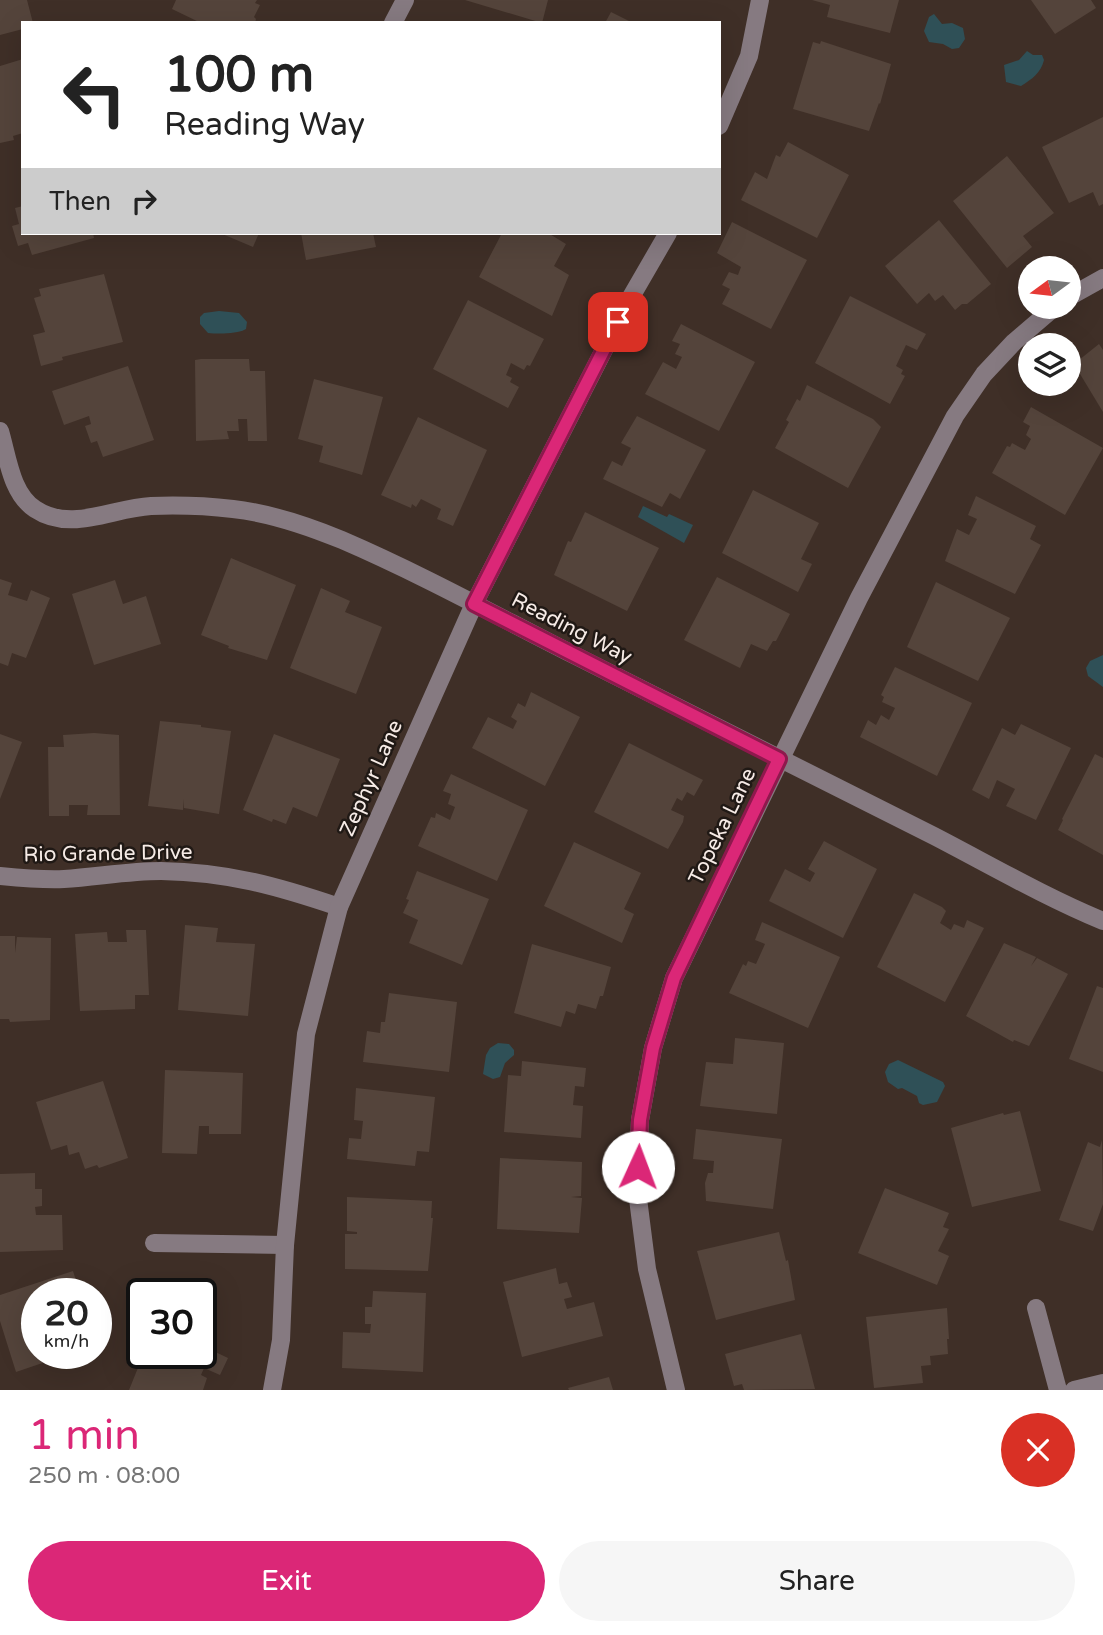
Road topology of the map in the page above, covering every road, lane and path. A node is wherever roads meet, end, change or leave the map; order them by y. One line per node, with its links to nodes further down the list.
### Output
1 (405, 0): 3 (street)
2 (760, 0): 4 (street)
3 (394, 21)
4 (721, 122)
5 (667, 235): 10 (street, Zephyr Lane)
6 (1103, 278): 7 (street)
7 (1082, 290)
8 (1041, 319): 11 (street, Topeka Lane)
9 (0, 431): 10 (street, Reading Way)
10 (474, 604): 11 (street, Reading Way); 13 (street, Zephyr Lane)
11 (779, 759): 14 (street, Reading Way); 20 (street, Topeka Lane)
12 (0, 876): 13 (street, Rio Grande Drive)
13 (339, 907): 16 (street, Zephyr Lane)
14 (1103, 921)
15 (154, 1243): 16 (street)
16 (285, 1245): 19 (street, Zephyr Lane)
17 (1036, 1308): 21 (street)
18 (1103, 1383): 22 (street)
19 (272, 1390)
20 (676, 1390)
21 (1058, 1390)
22 (1074, 1390)

